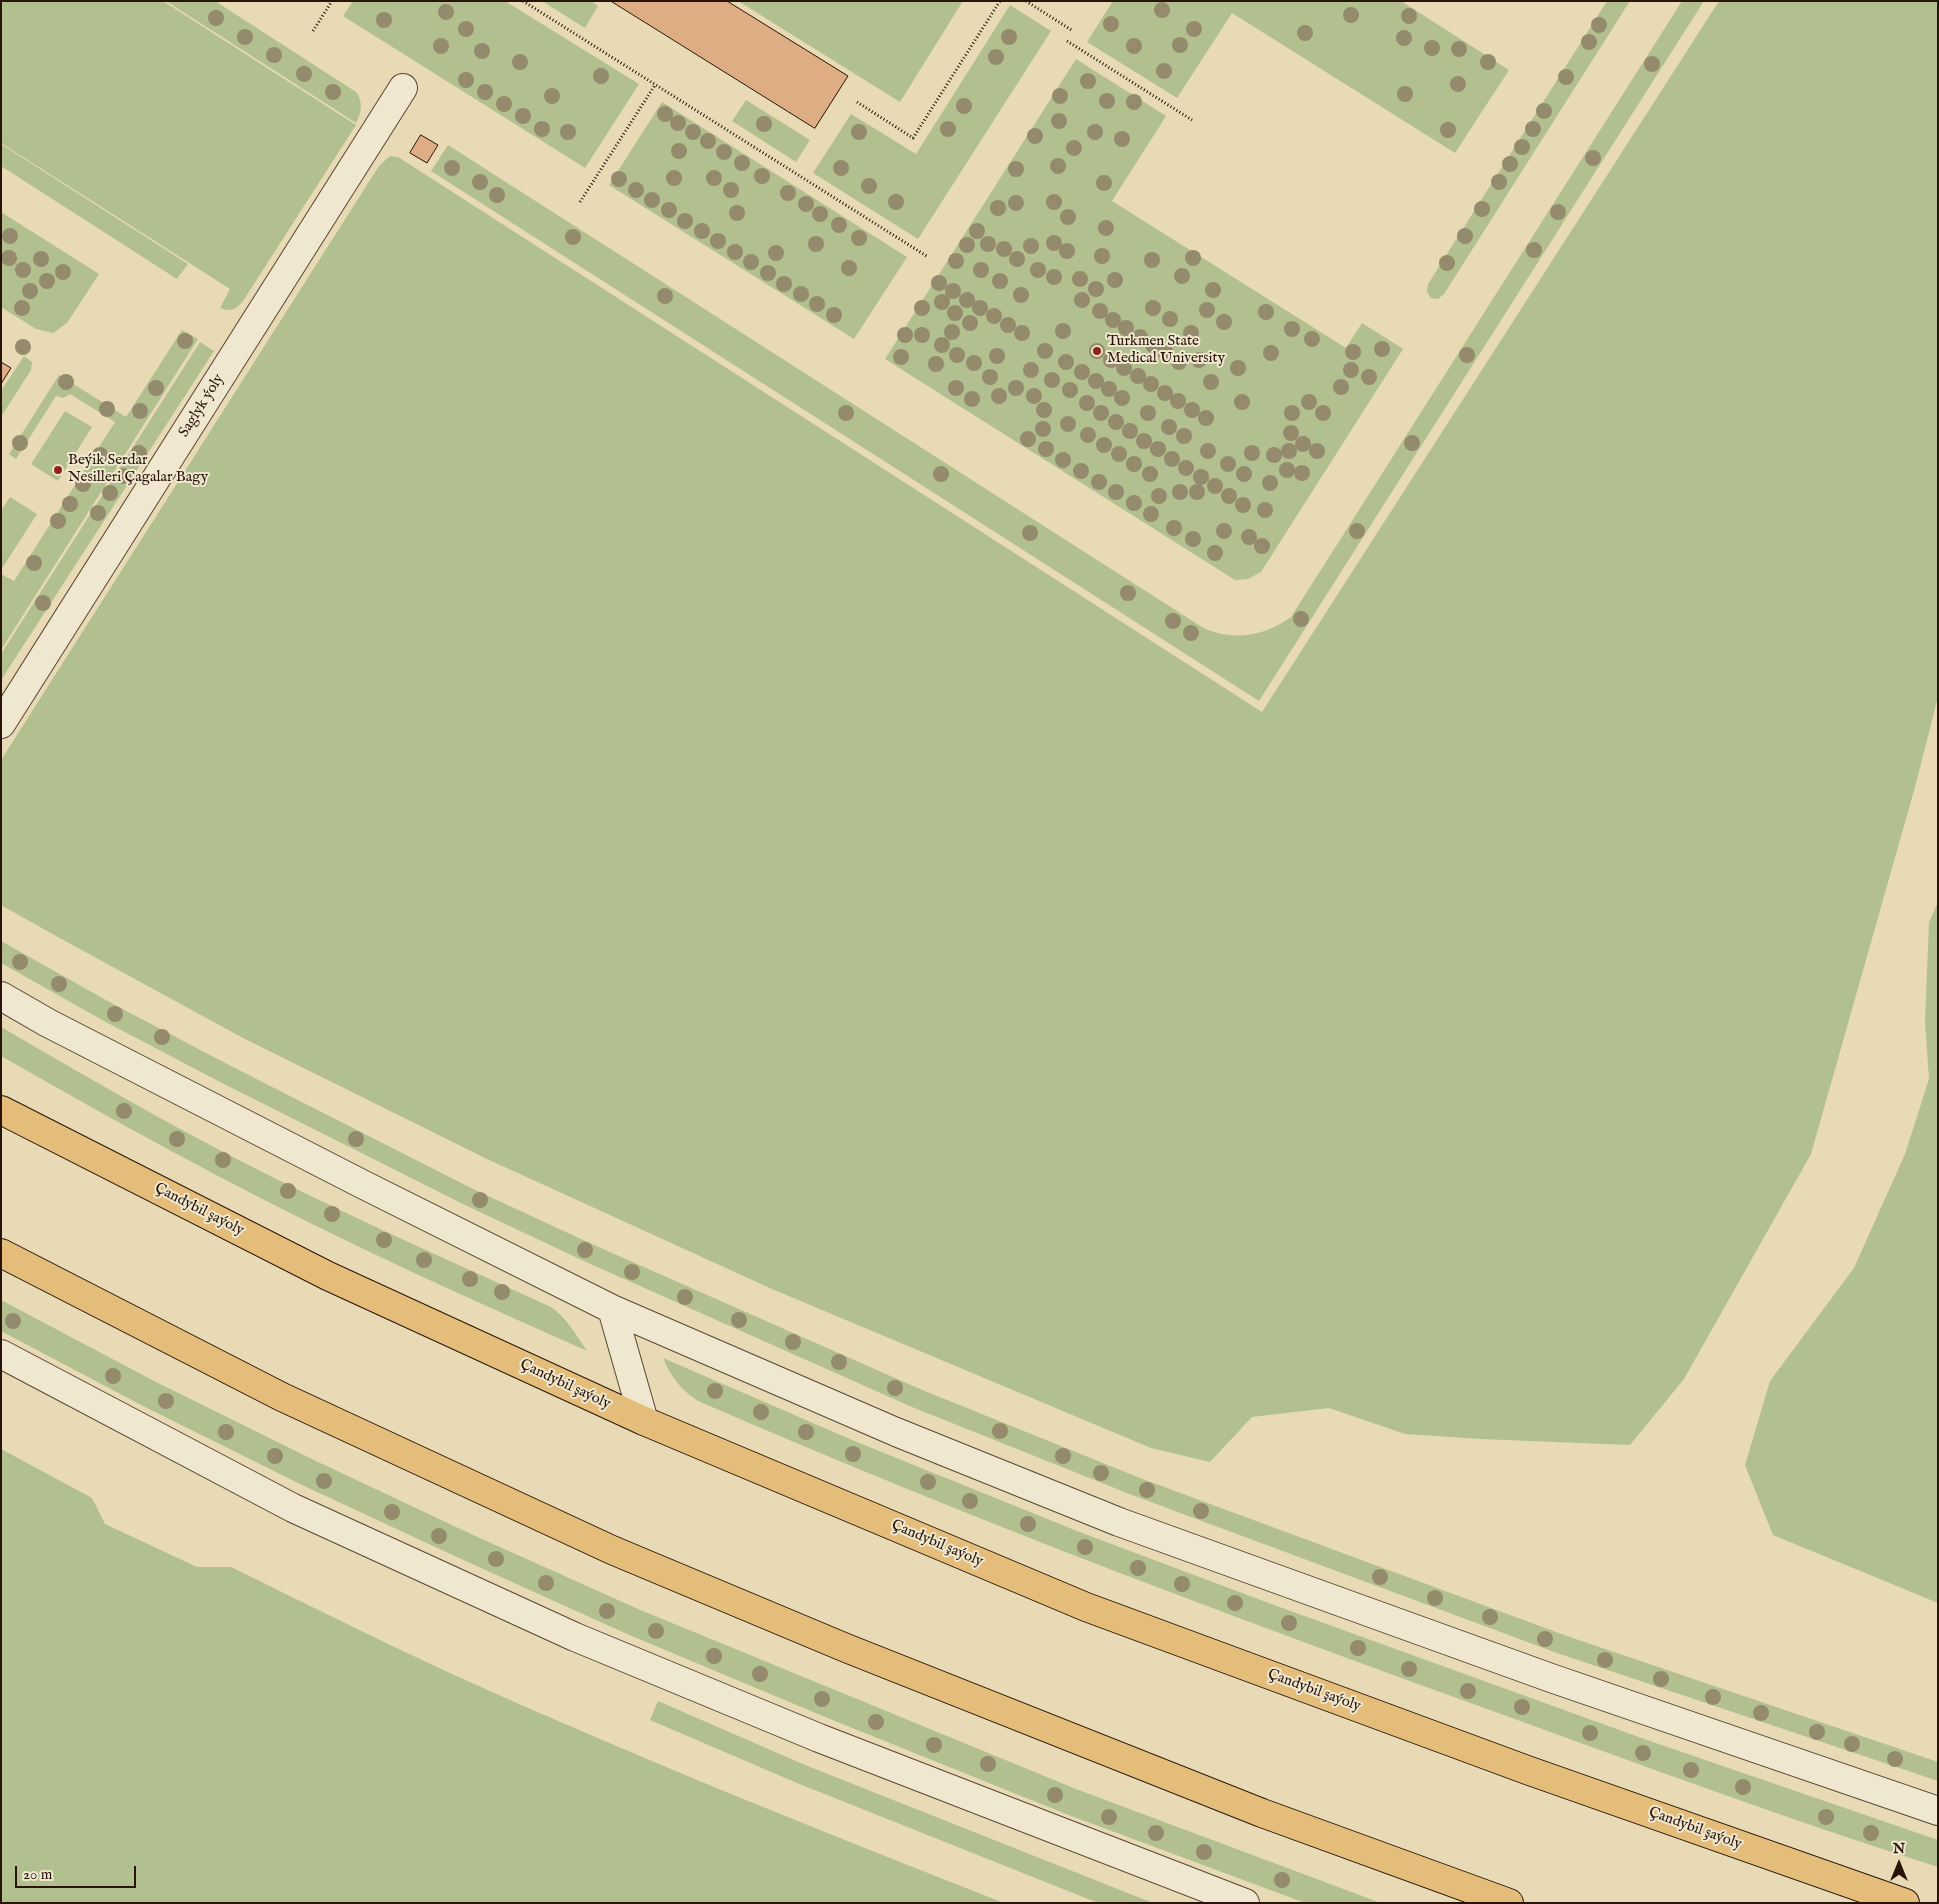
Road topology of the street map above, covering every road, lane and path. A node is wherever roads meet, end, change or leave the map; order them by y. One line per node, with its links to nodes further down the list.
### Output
1 (332, 1): 5 (path)
2 (523, 1): 8 (path)
3 (1000, 1): 10 (path)
4 (1026, 1): 6 (path)
5 (313, 31)
6 (1073, 31)
7 (1067, 41): 11 (path)
8 (655, 85): 12 (path); 13 (path)
9 (403, 88): 14 (street, Saglyk ýoly)
10 (857, 102)
11 (1192, 120)
12 (580, 202)
13 (928, 258)
14 (1, 724)
15 (1, 996): 18 (street)
16 (1, 1110): 20 (main road, Çandybil şaýoly)
17 (1, 1253): 23 (main road)
18 (612, 1309): 20 (street); 21 (street)
19 (1, 1354): 22 (street)
20 (644, 1422): 24 (main road, Çandybil şaýoly)
21 (1938, 1811)
22 (1245, 1903)
23 (1509, 1903)
24 (1905, 1903)

